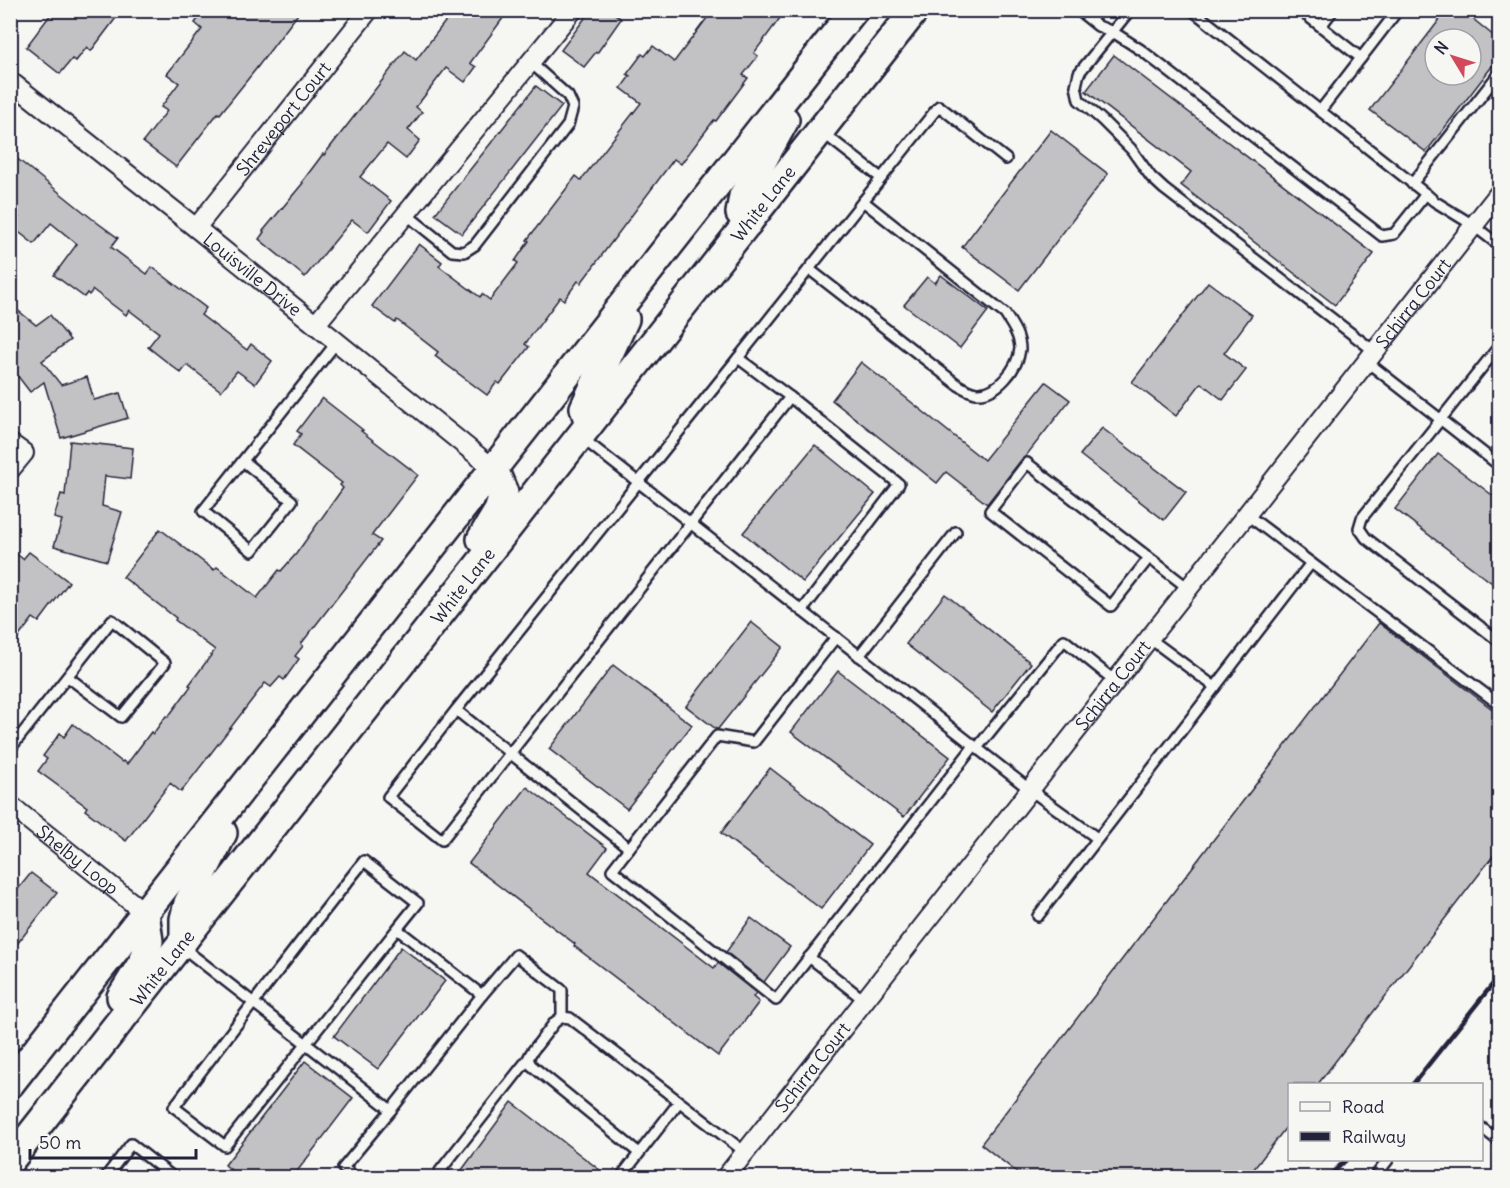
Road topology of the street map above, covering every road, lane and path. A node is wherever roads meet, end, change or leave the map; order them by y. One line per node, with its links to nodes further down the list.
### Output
1 (369, 10): 29 (street, Shreveport Court)
2 (573, 10): 15 (street)
3 (854, 10): 13 (main road)
4 (915, 10): 19 (main road, White Lane)
5 (1078, 10): 12 (lane)
6 (1130, 10): 12 (lane)
7 (1192, 10): 18 (lane)
8 (1300, 10): 11 (lane)
9 (1333, 10): 11 (lane)
10 (1398, 10): 14 (lane)
11 (1321, 26): 14 (lane)
12 (1113, 32): 24 (lane); 36 (lane)
13 (827, 45): 27 (main road); 32 (main road)
14 (1361, 58): 18 (lane)
15 (530, 62): 26 (street); 26 (lane)
16 (1500, 72): 22 (lane)
17 (10, 81): 29 (street, Louisville Drive)
18 (1320, 111): 22 (lane)
19 (820, 131): 21 (lane); 27 (main road, White Lane)
20 (1006, 159): 21 (lane)
21 (881, 178): 25 (lane)
22 (1412, 184): 24 (lane)
23 (1500, 192): 28 (street, Schirra Court)
24 (1426, 194): 28 (lane)
25 (863, 201): 31 (lane); 31 (lane)
26 (406, 214): 33 (street)
27 (748, 223): 40 (main road, White Lane)
28 (1473, 225): 30 (lane); 36 (street, Schirra Court)
29 (196, 228): 33 (street, Louisville Drive)
30 (1500, 246)
31 (809, 269): 37 (lane)
32 (645, 277): 40 (main road); 44 (main road)
33 (316, 324): 34 (street, Louisville Drive)
34 (337, 342): 42 (lane); 44 (street, Louisville Drive)
35 (1500, 345): 39 (lane)
36 (1370, 356): 39 (lane); 47 (street, Schirra Court)
37 (738, 358): 38 (lane); 46 (lane)
38 (790, 397): 48 (lane); 53 (lane)
39 (1440, 420): 43 (lane); 56 (lane)
40 (585, 431): 46 (lane); 57 (main road, White Lane)
41 (17, 448): 45 (street)
42 (243, 461): 42 (lane)
43 (1500, 466)
44 (494, 469): 57 (main road); 67 (main road)
45 (10, 470)
46 (638, 483): 48 (lane); 63 (lane)
47 (1246, 514): 51 (lane); 52 (street, Schirra Court)
48 (690, 523): 53 (lane); 66 (lane)
49 (956, 532): 58 (lane)
50 (1149, 558): 50 (lane); 52 (lane)
51 (1311, 563): 61 (lane); 62 (lane)
52 (1188, 588): 55 (street, Schirra Court)
53 (801, 611): 54 (lane)
54 (836, 637): 58 (lane); 71 (lane)
55 (1149, 638): 60 (street, Schirra Court); 61 (lane)
56 (1500, 642)
57 (414, 648): 75 (main road, White Lane)
58 (859, 656): 64 (lane)
59 (68, 677): 59 (lane); 65 (lane)
60 (1115, 681): 64 (lane); 68 (street, Schirra Court)
61 (1215, 687): 70 (lane)
62 (1500, 705)
63 (456, 710): 66 (lane); 66 (lane)
64 (976, 747): 68 (lane); 76 (lane)
65 (10, 749)
66 (509, 753): 71 (lane)
67 (251, 778): 72 (main road); 75 (main road)
68 (1029, 789): 70 (lane); 78 (street, Schirra Court)
69 (10, 805): 72 (street, Shelby Loop)
70 (1097, 838): 73 (lane)
71 (629, 849): 76 (lane)
72 (145, 913): 83 (main road); 84 (main road)
73 (1038, 916)
74 (398, 928): 77 (lane); 79 (lane); 81 (lane)
75 (182, 943): 79 (lane); 84 (main road, White Lane)
76 (809, 957): 78 (lane)
77 (482, 995): 80 (lane); 86 (lane)
78 (864, 1000): 90 (street, Schirra Court)
79 (253, 1002): 81 (lane); 81 (lane)
80 (562, 1017): 82 (lane); 85 (lane)
81 (306, 1044): 86 (lane)
82 (528, 1059): 89 (lane); 96 (lane)
83 (10, 1084)
84 (60, 1098): 91 (main road, White Lane)
85 (679, 1102): 89 (lane); 90 (lane)
86 (390, 1110): 95 (lane)
87 (1483, 1129): 88 (lane)
88 (1500, 1142)
89 (639, 1152): 97 (lane)
90 (745, 1152): 98 (street, Schirra Court)
91 (10, 1161)
92 (1387, 1161): 99 (lane)
93 (105, 1178): 94 (lane)
94 (174, 1178)
95 (356, 1178)
96 (449, 1178)
97 (620, 1178)
98 (725, 1178)
99 (1374, 1178)

